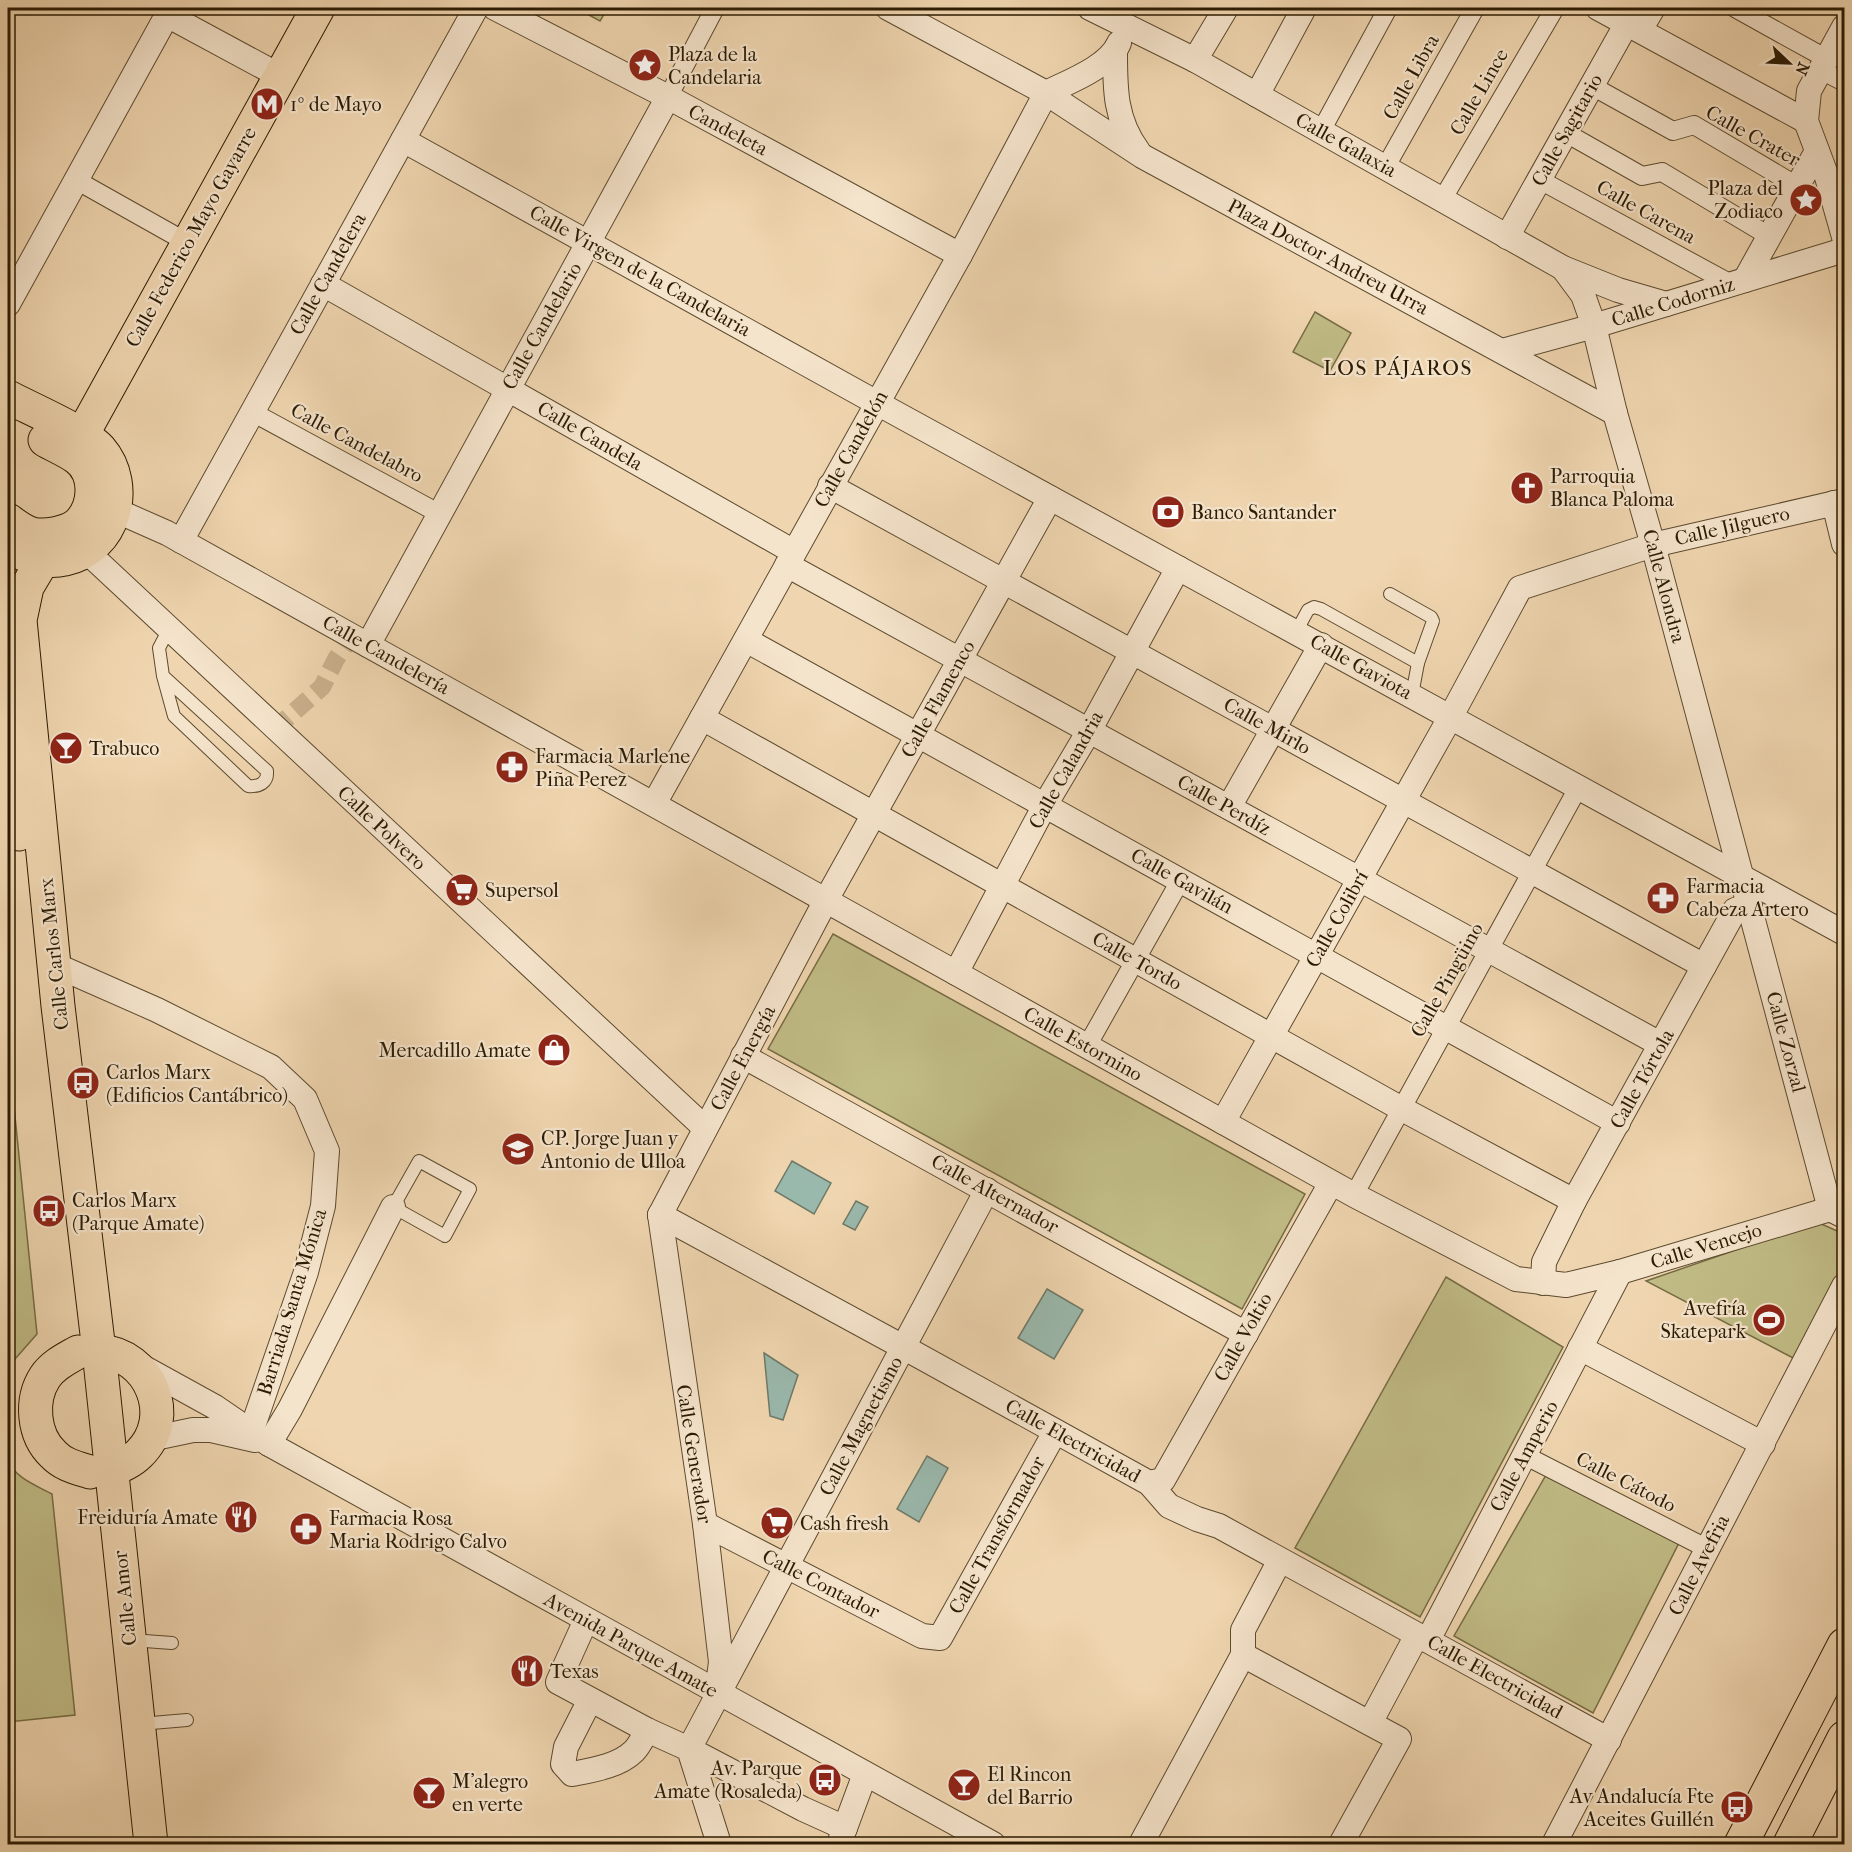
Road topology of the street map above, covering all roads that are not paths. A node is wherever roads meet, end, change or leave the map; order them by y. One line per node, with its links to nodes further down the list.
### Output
1 (318, 8): 22 (main road, Calle Federico Mayo Gayarre)
2 (476, 8): 31 (street, Calle Candelera)
3 (495, 8): 27 (street, Candeleta)
4 (715, 8): 27 (street, Calle Candelario)
5 (888, 8): 25 (street, Plaza Doctor Andreu Urra)
6 (1090, 8): 16 (street, Calle Galaxia)
7 (1226, 8): 20 (street)
8 (1304, 8): 26 (street)
9 (1388, 8): 29 (street)
10 (1475, 8): 34 (street, Calle Libra)
11 (1555, 8): 38 (street, Calle Lince)
12 (1598, 8): 17 (street)
13 (1653, 8): 17 (street, Calle Sagitario)
14 (1735, 8): 21 (street)
15 (169, 11): 22 (street); 35 (street)
16 (1126, 27): 19 (street); 20 (street, Calle Galaxia)
17 (1634, 27): 24 (street, Calle Sagitario); 28 (street)
18 (1845, 27): 21 (street)
19 (1114, 53): 25 (street); 33 (street)
20 (1195, 60): 26 (street, Calle Galaxia)
21 (1824, 64): 23 (street); 28 (street)
22 (280, 76): 42 (main road, Calle Federico Mayo Gayarre)
23 (1845, 82)
24 (1592, 86): 30 (street, Calle Sagitario); 37 (street, Calle Crater)
25 (1046, 93): 33 (street, Plaza Doctor Andreu Urra); 45 (street, Calle Candelón)
26 (1257, 95): 29 (street, Calle Galaxia)
27 (668, 97): 43 (street, Calle Candelario); 45 (street, Candeleta)
28 (1806, 121): 32 (street)
29 (1321, 131): 34 (street, Calle Galaxia)
30 (1566, 133): 36 (street, Calle Sagitario); 39 (street)
31 (403, 140): 43 (street, Calle Virgen de la Candelaria); 48 (street, Calle Candelera)
32 (1817, 151): 37 (street); 41 (street)
33 (1142, 156): 52 (street, Plaza Doctor Andreu Urra)
34 (1385, 168): 38 (street, Calle Galaxia)
35 (76, 180): 42 (street); 49 (street)
36 (1540, 180): 40 (street, Calle Sagitario); 47 (street, Calle Carena)
37 (1797, 186): 39 (street)
38 (1442, 200): 40 (street, Calle Galaxia)
39 (1769, 236): 47 (street)
40 (1507, 237): 46 (street, Calle Galaxia)
41 (1845, 237)
42 (188, 243): 58 (main road, Calle Federico Mayo Gayarre)
43 (588, 243): 53 (street, Calle Candelario); 54 (street, Calle Virgen de la Candelaria)
44 (1845, 250): 47 (street, Calle Codorniz)
45 (960, 255): 54 (street, Calle Candelón)
46 (1563, 268): 50 (street, Calle Galaxia); 51 (street, Calle Alondra)
47 (1738, 282): 50 (street, Calle Codorniz)
48 (323, 284): 53 (street, Calle Candela); 56 (street, Calle Candelera)
49 (8, 304)
50 (1666, 304): 51 (street, Calle Codorniz)
51 (1594, 326): 52 (street, Calle Codorniz); 57 (street, Calle Alondra)
52 (1502, 351): 57 (street, Plaza Doctor Andreu Urra)
53 (508, 389): 63 (street, Calle Candelario); 70 (street, Calle Candela)
54 (877, 403): 59 (street, Calle Candelón); 60 (street, Calle Gaviota)
55 (10, 411): 58 (main road); 64 (main road)
56 (252, 412): 63 (street, Calle Candelabro); 65 (street, Calle Candelera)
57 (1615, 413): 66 (street, Calle Alondra)
58 (76, 432): 62 (main road)
59 (831, 486): 70 (street, Calle Candelón); 73 (street, Calle Mirlo)
60 (1050, 498): 72 (street, Calle Gaviota); 73 (street, Calle Flamenco)
61 (1839, 502): 66 (street, Calle Jilguero); 67 (street)
62 (116, 510): 65 (street, Calle Candelería); 69 (main road)
63 (440, 514): 78 (street, Calle Candelario)
64 (8, 520)
65 (181, 541): 78 (street, Calle Candelería)
66 (1653, 544): 85 (street, Calle Jilguero); 98 (street, Calle Alondra)
67 (1845, 544)
68 (8, 547): 71 (main road)
69 (86, 551): 71 (main road); 75 (street, Calle Polvero)
70 (790, 558): 77 (street, Calle Candelón); 81 (street, Calle Perdíz)
71 (43, 560): 108 (main road, Calle Carlos Marx)
72 (1178, 568): 76 (street, Calle Gaviota); 80 (street, Calle Calandria)
73 (1004, 581): 80 (street, Calle Mirlo); 81 (street, Calle Flamenco)
74 (1390, 594): 82 (lane)
75 (169, 629): 83 (lane); 119 (street, Calle Polvero)
76 (1296, 632): 79 (street, Calle Gaviota); 82 (lane)
77 (746, 640): 86 (street, Calle Candelón); 90 (street, Calle Gavilán)
78 (368, 645): 93 (street, Calle Candelería)
79 (1321, 645): 84 (street, Calle Gaviota); 87 (street)
80 (1132, 652): 87 (street, Calle Mirlo); 89 (street, Calle Calandria)
81 (960, 660): 89 (street, Calle Perdíz); 90 (street, Calle Flamenco)
82 (1418, 663): 84 (lane)
83 (163, 676): 83 (lane)
84 (1412, 695): 85 (street, Calle Gaviota)
85 (1451, 716): 91 (street, Calle Gaviota); 92 (street, Calle Colibrí)
86 (702, 718): 93 (street, Calle Candelón); 96 (street, Calle Tordo)
87 (1273, 729): 92 (street, Calle Mirlo); 95 (street)
88 (8, 731): 133 (main road, Calle Carlos Marx)
89 (1089, 731): 94 (street, Calle Calandria); 95 (street, Calle Perdíz)
90 (918, 735): 94 (street, Calle Gavilán); 96 (street, Calle Flamenco)
91 (1578, 786): 97 (street, Calle Pingüino); 98 (street, Calle Gaviota)
92 (1403, 801): 97 (street, Calle Mirlo); 99 (street, Calle Colibrí)
93 (654, 804): 102 (street, Calle Estornino)
94 (1045, 806): 100 (street, Calle Gavilán); 101 (street, Calle Calandria)
95 (1229, 807): 99 (street, Calle Perdíz)
96 (874, 814): 101 (street, Calle Tordo); 102 (street, Calle Flamenco)
97 (1532, 871): 105 (street, Calle Pingüino); 109 (street, Calle Mirlo)
98 (1742, 875): 103 (street, Calle Zorzal); 104 (street, Calle Gaviota)
99 (1360, 879): 105 (street, Calle Perdíz); 106 (street, Calle Colibrí)
100 (1180, 881): 106 (street, Calle Gavilán); 107 (street)
101 (1003, 887): 107 (street, Calle Tordo); 110 (street, Calle Calandria)
102 (826, 900): 110 (street, Calle Estornino); 115 (street, Calle Energía)
103 (1750, 905): 109 (street, Calle Tórtola); 125 (street, Calle Zorzal)
104 (1844, 932)
105 (1489, 950): 111 (street, Calle Pingüino); 113 (street, Calle Perdíz)
106 (1317, 956): 111 (street, Calle Gavilán); 112 (street, Calle Colibrí)
107 (1135, 960): 112 (street, Calle Tordo); 114 (street)
108 (55, 965): 133 (main road, Calle Carlos Marx); 135 (street, Barriada Santa Mónica)
109 (1704, 966): 113 (street, Calle Tórtola)
110 (956, 973): 114 (street, Calle Estornino)
111 (1446, 1028): 116 (street, Calle Pingüino); 118 (street, Calle Gavilán)
112 (1271, 1036): 116 (street, Calle Tordo); 117 (street, Calle Colibrí)
113 (1660, 1044): 118 (street, Calle Tórtola)
114 (1087, 1046): 117 (street, Calle Estornino)
115 (743, 1056): 119 (street, Calle Energía); 121 (street, Calle Alternador)
116 (1402, 1109): 122 (street, Calle Pingüino); 123 (street, Calle Tordo)
117 (1223, 1122): 120 (street, Calle Estornino)
118 (1618, 1123): 123 (street, Calle Tórtola)
119 (705, 1128): 126 (street, Calle Energía)
120 (1331, 1183): 122 (street, Calle Estornino); 130 (street, Calle Voltio)
121 (987, 1190): 130 (street, Calle Alternador); 131 (street, Calle Magnetismo)
122 (1354, 1196): 128 (street, Calle Estornino)
123 (1574, 1201): 128 (street, Calle Tórtola)
124 (393, 1207): 124 (lane); 135 (street)
125 (1837, 1212): 127 (street, Calle Vencejo)
126 (660, 1215): 131 (street, Calle Electricidad); 141 (street, Calle Generador)
127 (1620, 1272): 128 (street, Calle Vencejo); 132 (street, Calle Amperio)
128 (1551, 1277)
129 (1845, 1286): 137 (street, Calle Avefria)
130 (1245, 1334): 140 (street, Calle Voltio)
131 (903, 1347): 134 (street, Calle Electricidad); 144 (street, Calle Magnetismo)
132 (1580, 1348): 137 (street); 138 (street, Calle Amperio)
133 (100, 1353): 135 (street, Avenida Parque Amate); 136 (main road); 139 (main road, Calle Amor); 139 (main road)
134 (1055, 1432): 140 (street, Calle Electricidad); 147 (street, Calle Transformador)
135 (260, 1438): 136 (street, Avenida Parque Amate); 145 (street, Avenida Parque Amate)
136 (150, 1439): 139 (main road)
137 (1762, 1444): 142 (street, Calle Avefria)
138 (1524, 1455): 142 (street, Calle Cátodo); 146 (street, Calle Amperio)
139 (101, 1471): 148 (main road, Calle Amor); 163 (main road, Calle Amor)
140 (1149, 1483): 143 (street, Calle Electricidad)
141 (705, 1524): 144 (street, Calle Contador); 152 (street, Calle Generador)
142 (1708, 1549): 159 (street, Calle Avefria)
143 (1281, 1560): 146 (street, Calle Electricidad); 151 (street)
144 (786, 1566): 147 (street, Calle Contador); 152 (street, Calle Magnetismo)
145 (586, 1620): 152 (street, Avenida Parque Amate); 153 (street)
146 (1422, 1637): 155 (street, Calle Amperio); 159 (street, Calle Electricidad)
147 (940, 1638)
148 (129, 1640): 149 (lane); 156 (main road, Calle Amor)
149 (172, 1643)
150 (1845, 1645): 170 (main road)
151 (1243, 1655): 155 (street); 167 (street)
152 (717, 1693): 160 (street, Calle Magnetismo); 161 (street, Avenida Parque Amate)
153 (590, 1700): 157 (street); 157 (street)
154 (187, 1720): 156 (lane)
155 (1370, 1723): 168 (street)
156 (138, 1724): 164 (main road, Calle Amor)
157 (646, 1730): 160 (street)
158 (1845, 1738): 171 (main road)
159 (1609, 1740): 169 (street, Calle Avefria)
160 (689, 1749): 162 (street); 165 (street)
161 (865, 1774): 162 (street); 166 (street, Avenida Parque Amate)
162 (842, 1836)
163 (130, 1845)
164 (151, 1845)
165 (719, 1845)
166 (993, 1845)
167 (1141, 1845)
168 (1341, 1845)
169 (1554, 1845)
170 (1741, 1845)
171 (1790, 1845)

